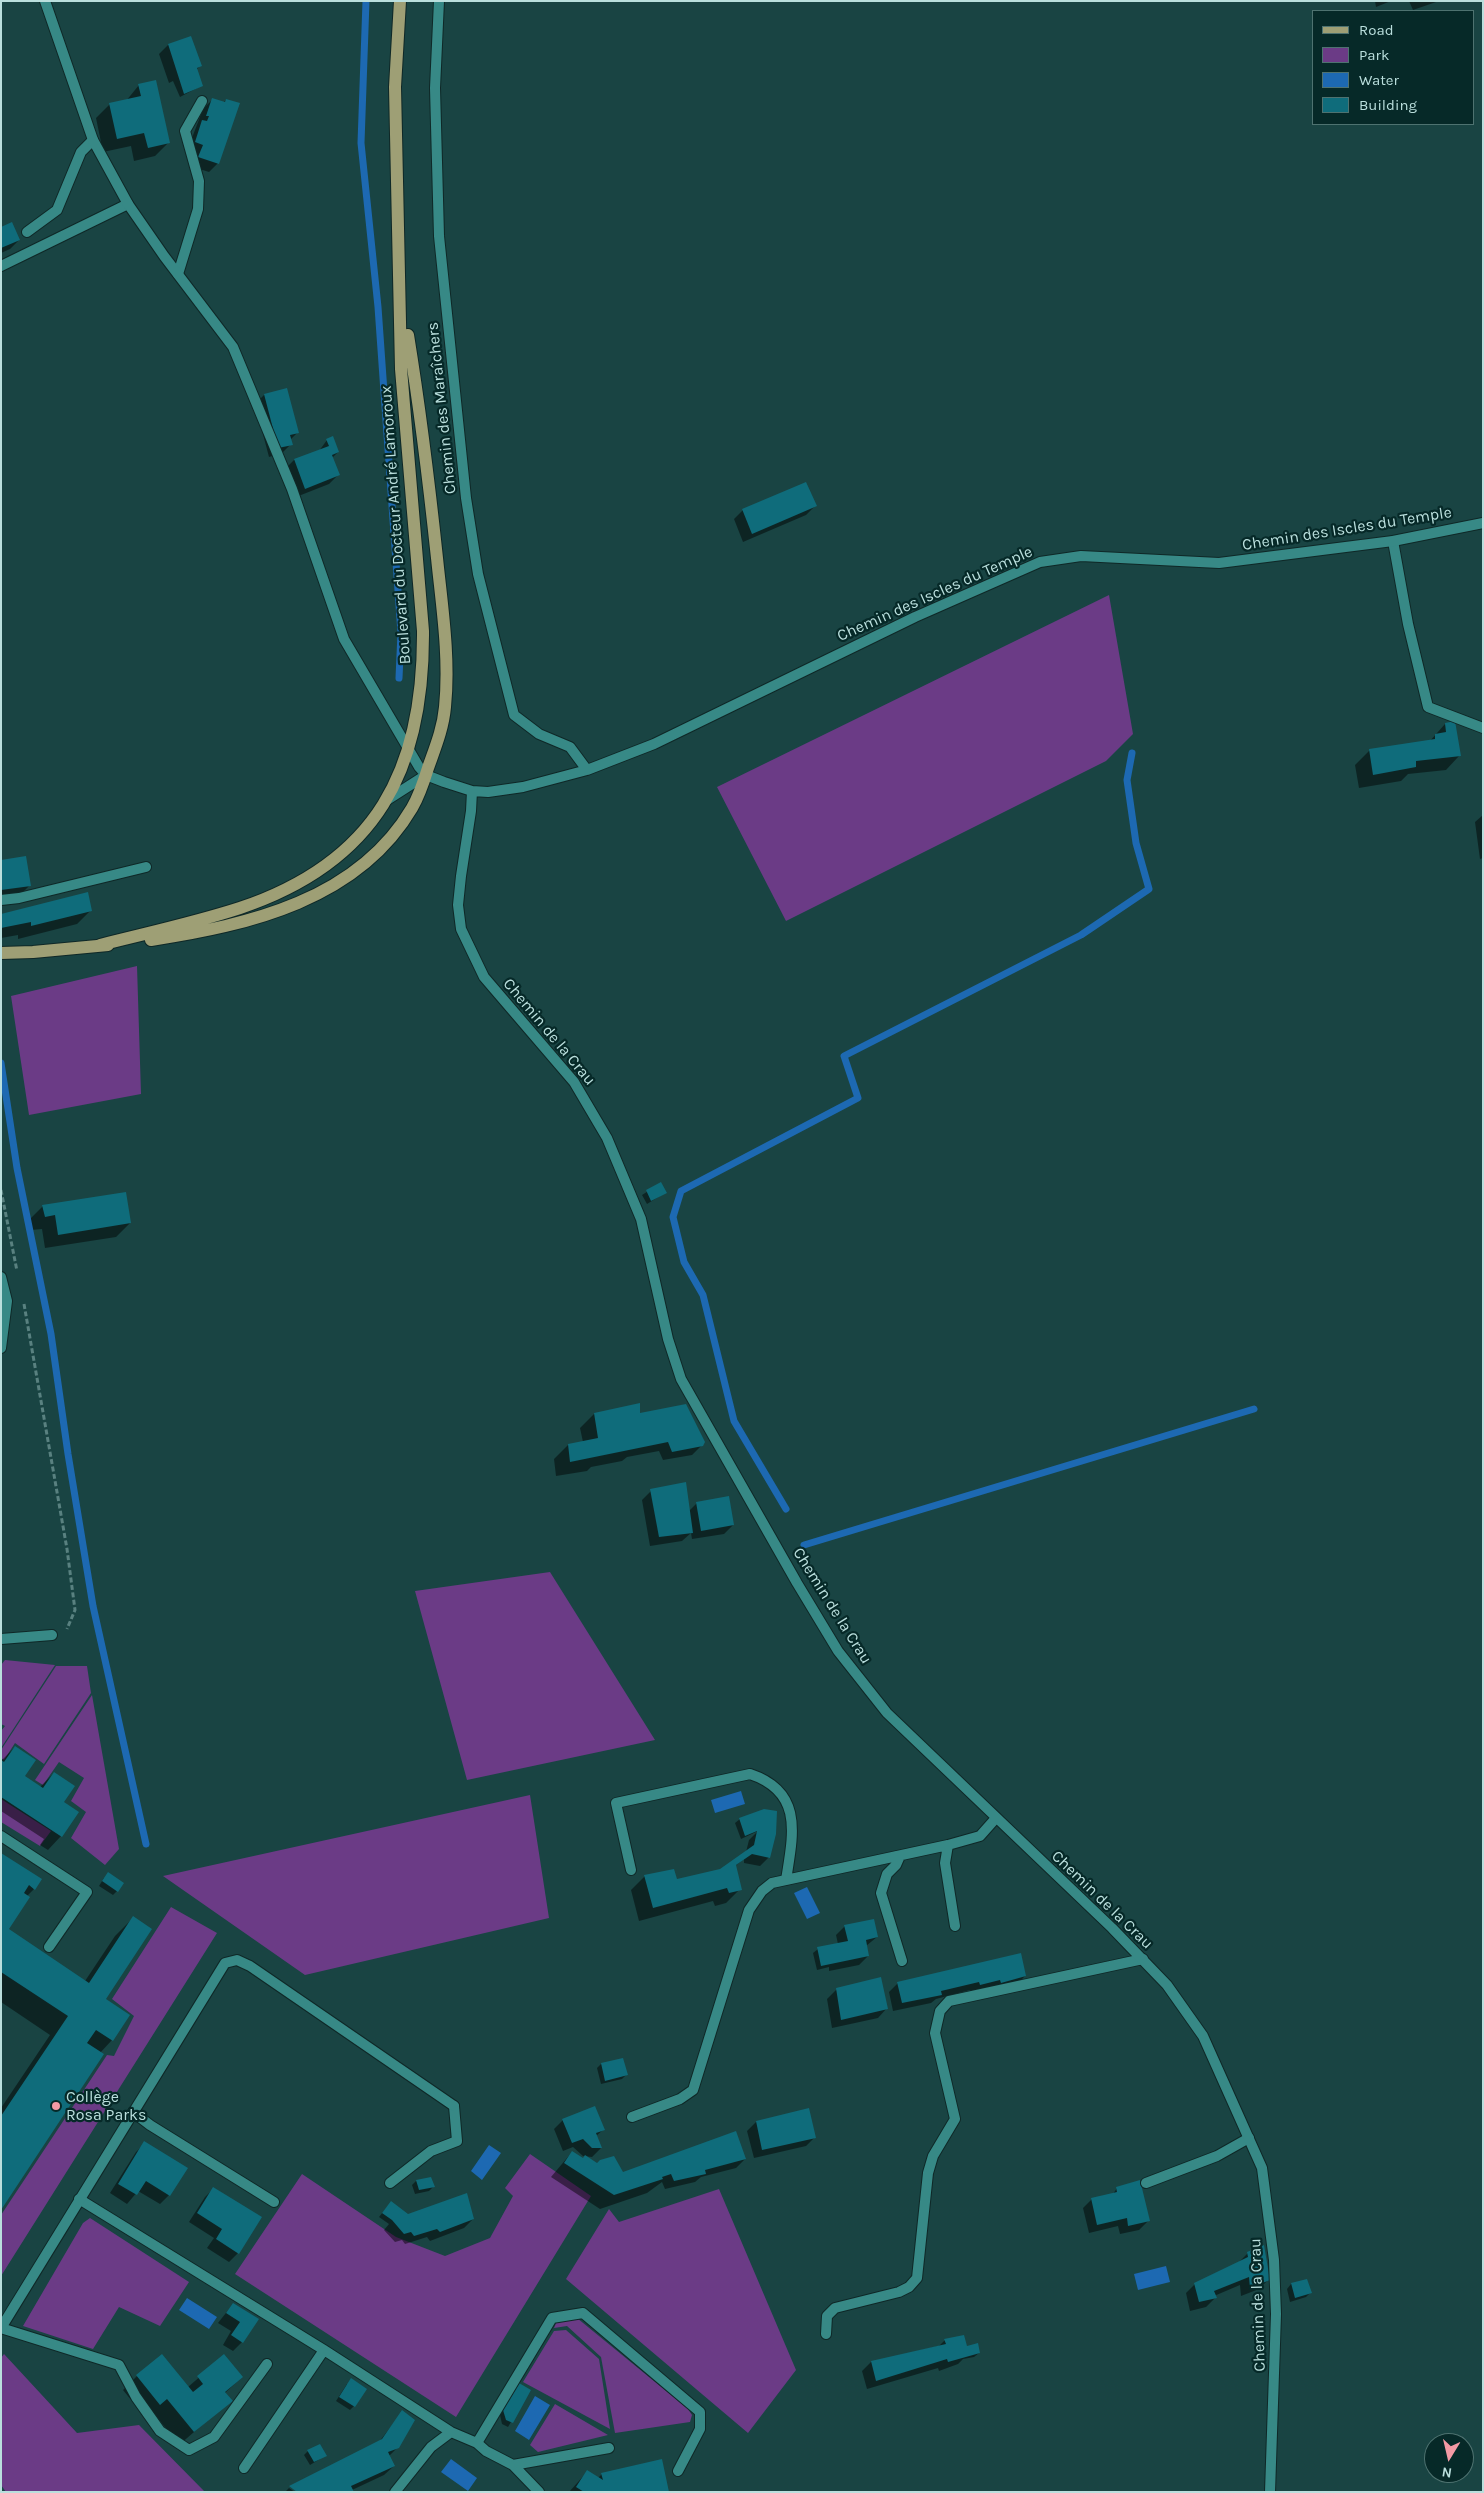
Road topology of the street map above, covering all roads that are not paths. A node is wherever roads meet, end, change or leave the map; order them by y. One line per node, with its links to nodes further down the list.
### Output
1 (45, 1): 5 (street)
2 (400, 1): 10 (main road, Boulevard du Docteur André Lamoroux)
3 (439, 1): 15 (street, Chemin des Maraîchers)
4 (202, 101): 9 (street)
5 (93, 140): 6 (street); 7 (street)
6 (128, 204): 8 (street); 9 (street)
7 (27, 232)
8 (1, 266)
9 (178, 274): 14 (street)
10 (401, 296): 14 (main road, Boulevard du Docteur André Lamoroux); 16 (main road, Boulevard du Docteur André Lamoroux)
11 (1483, 523): 12 (street, Chemin des Iscles du Temple)
12 (1393, 540): 13 (street); 15 (street, Chemin des Iscles du Temple)
13 (1483, 728)
14 (409, 750): 16 (street); 18 (main road, Boulevard du Docteur André Lamoroux)
15 (587, 770): 17 (street, Chemin des Iscles du Temple)
16 (426, 775): 17 (street, Chemin des Iscles du Temple); 18 (street); 21 (main road, Boulevard du Docteur André Lamoroux)
17 (472, 791): 27 (street, Chemin de la Crau)
18 (386, 800): 21 (main road, Boulevard du Docteur André Lamoroux)
19 (146, 866): 20 (street)
20 (1, 900)
21 (100, 945): 22 (main road)
22 (1, 953)
23 (1, 1277): 24 (street)
24 (1, 1348)
25 (52, 1634): 26 (street)
26 (1, 1640)
27 (996, 1818): 29 (street); 35 (street, Chemin de la Crau)
28 (1, 1836): 34 (street)
29 (948, 1845): 30 (street); 33 (street)
30 (900, 1856): 32 (street); 36 (street)
31 (631, 1870): 32 (street)
32 (786, 1880): 38 (street)
33 (955, 1926)
34 (49, 1947)
35 (1143, 1960): 39 (street, Chemin de la Crau); 45 (street)
36 (902, 1961)
37 (133, 2112): 41 (street); 42 (street); 43 (street)
38 (632, 2117)
39 (1249, 2138): 40 (street); 56 (street, Chemin de la Crau)
40 (1146, 2183)
41 (390, 2184)
42 (79, 2199): 44 (street); 46 (street)
43 (274, 2202)
44 (1, 2328): 47 (street)
45 (826, 2334)
46 (324, 2350): 48 (street); 52 (street)
47 (267, 2364)
48 (451, 2432): 49 (street); 54 (street)
49 (477, 2443): 51 (street); 53 (street)
50 (609, 2448): 51 (street)
51 (512, 2465): 55 (street)
52 (244, 2468)
53 (678, 2471)
54 (396, 2492)
55 (539, 2492)
56 (1270, 2492)

